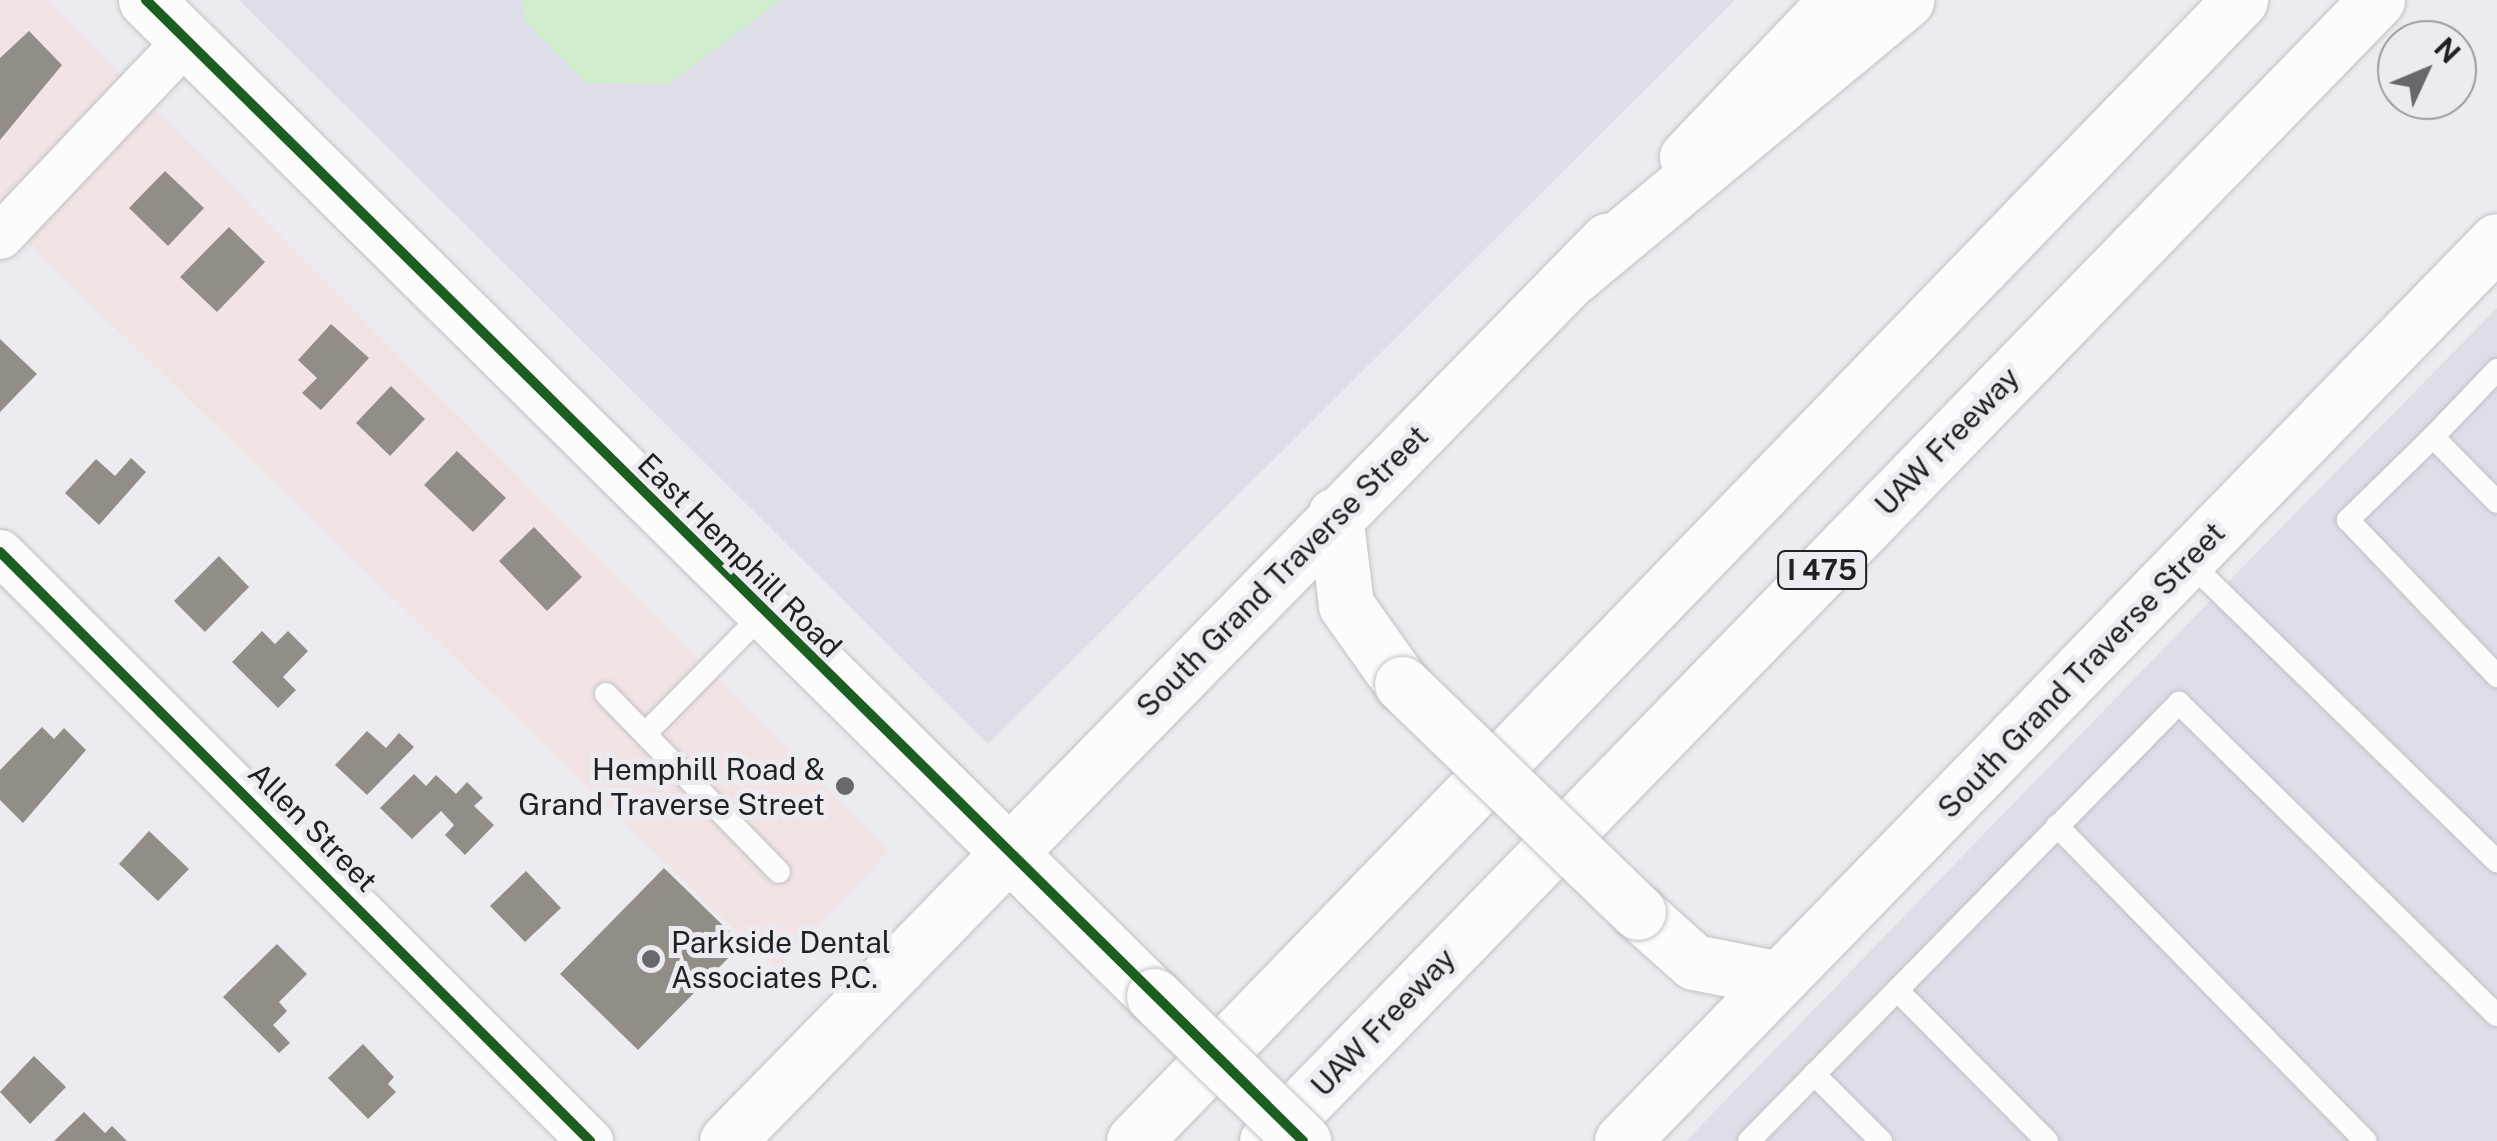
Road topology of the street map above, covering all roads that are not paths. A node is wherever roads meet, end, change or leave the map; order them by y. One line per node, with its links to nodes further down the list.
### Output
1 (146, 0): 6 (main road, East Hemphill Road)
2 (1837, 0): 9 (main road, South Grand Traverse Street)
3 (1906, 0): 9 (main road)
4 (2240, 0): 30 (main road)
5 (2376, 0): 31 (main road, UAW Freeway / I 475)
6 (186, 40): 7 (street); 16 (main road, East Hemphill Road)
7 (0, 236)
8 (2497, 241): 15 (main road, South Grand Traverse Street)
9 (1574, 276): 13 (main road, South Grand Traverse Street)
10 (2497, 370): 11 (lane)
11 (2433, 437): 12 (lane); 17 (lane)
12 (2497, 502)
13 (1335, 516): 21 (main road, South Grand Traverse Street); 24 (main road, bridge)
14 (0, 552): 28 (street, Allen Street)
15 (2188, 561): 22 (lane); 24 (main road, South Grand Traverse Street)
16 (763, 614): 19 (lane); 21 (main road, East Hemphill Road)
17 (2497, 676)
18 (606, 694): 19 (lane)
19 (645, 734): 23 (lane)
20 (2057, 826): 25 (lane); 26 (lane); 37 (lane)
21 (1006, 852): 29 (main road, South Grand Traverse Street); 32 (main road, East Hemphill Road, bridge)
22 (2497, 861)
23 (779, 872)
24 (1779, 979): 33 (main road, South Grand Traverse Street)
25 (1897, 990): 27 (lane); 36 (lane)
26 (2497, 1015)
27 (1814, 1074): 34 (lane); 35 (lane)
28 (590, 1141)
29 (726, 1141)
30 (1134, 1141)
31 (1268, 1141)
32 (1303, 1141)
33 (1622, 1141)
34 (1749, 1141)
35 (1881, 1141)
36 (2047, 1141)
37 (2366, 1141)

